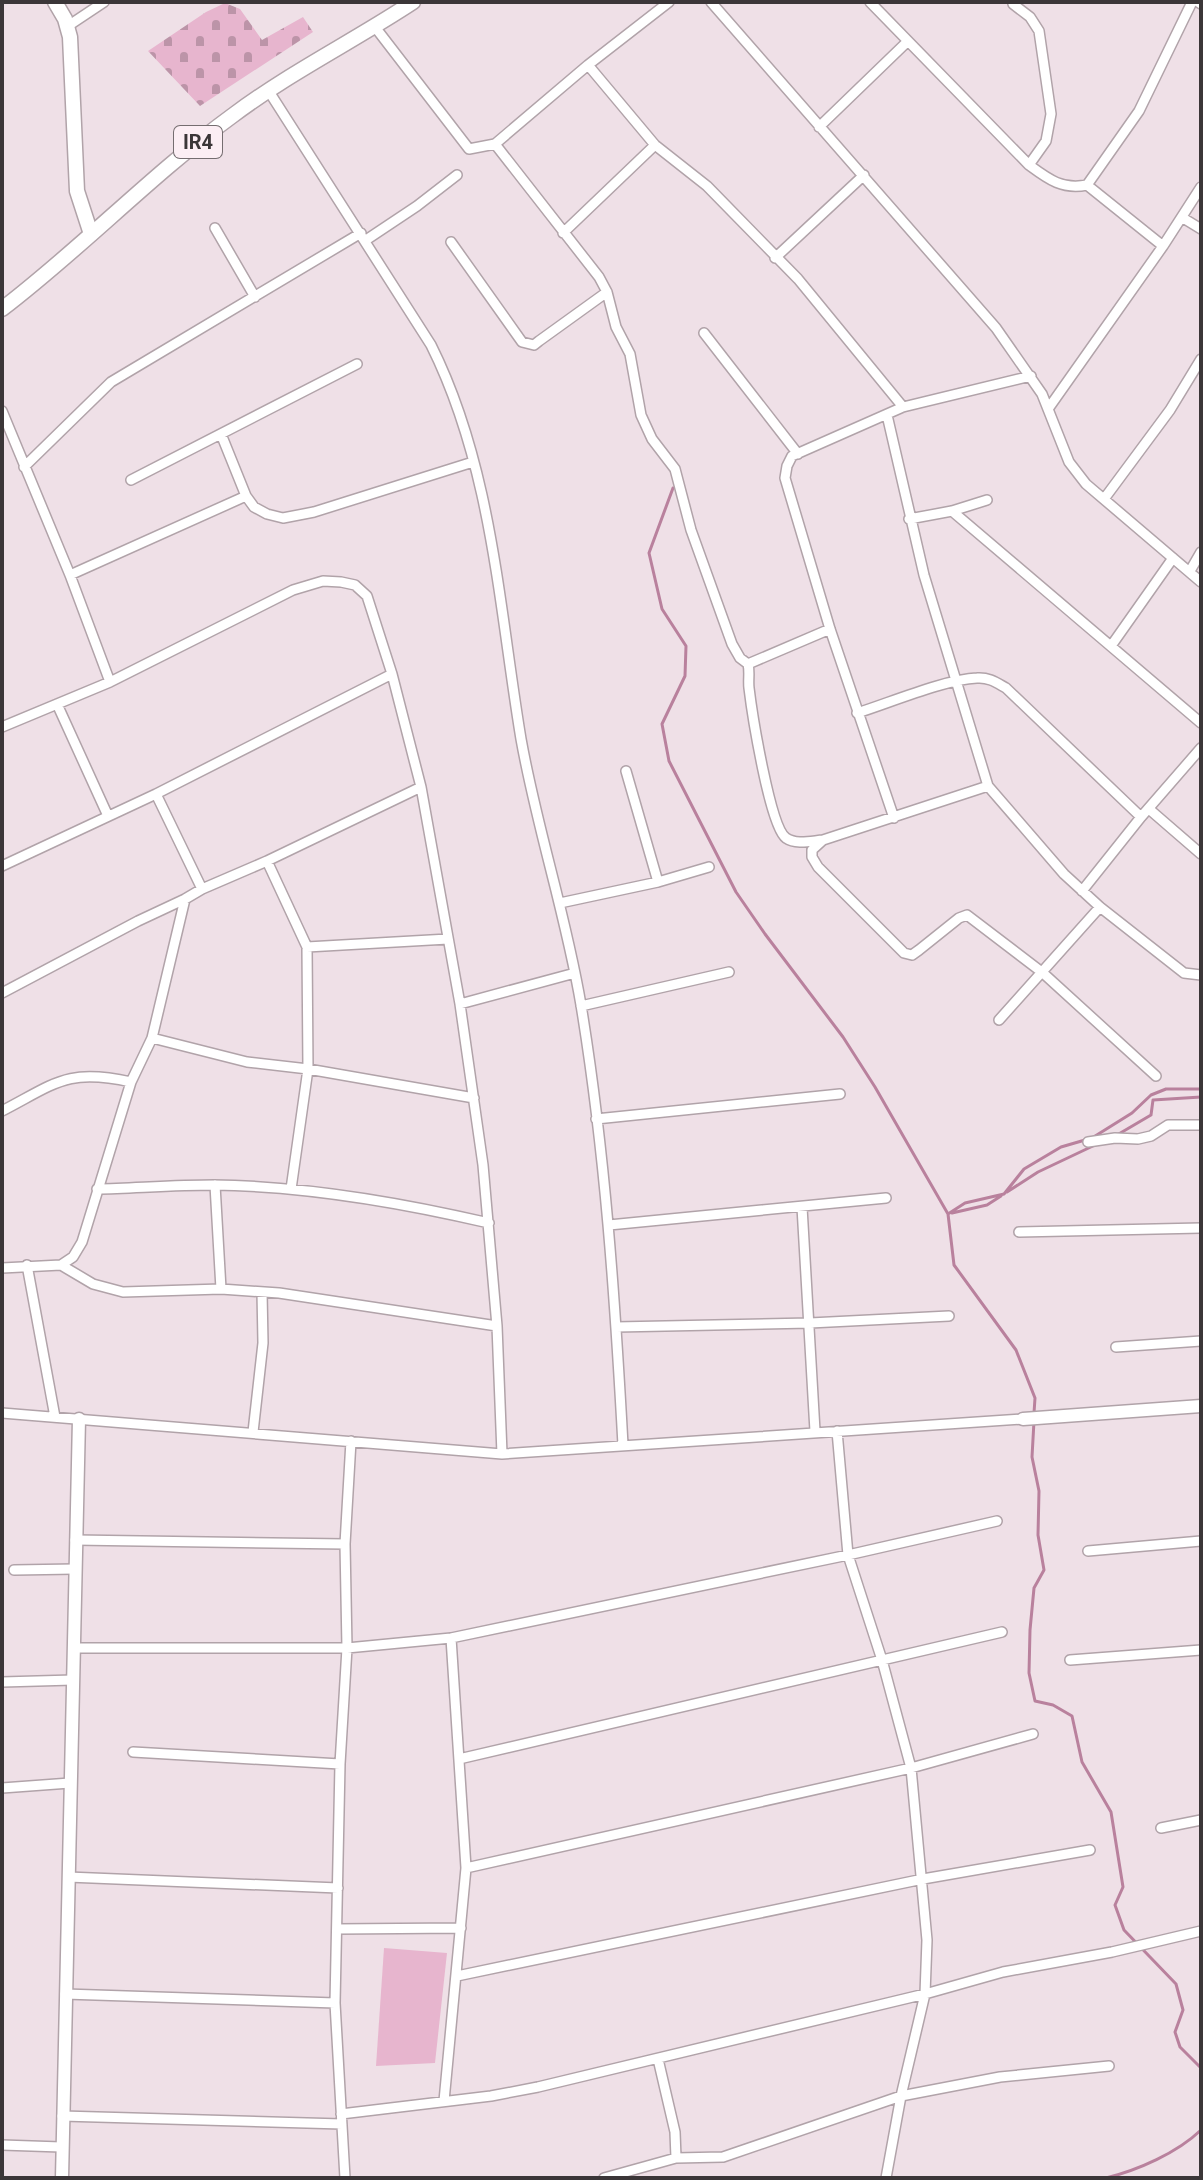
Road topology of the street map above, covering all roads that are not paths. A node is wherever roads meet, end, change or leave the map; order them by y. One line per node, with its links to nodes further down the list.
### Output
1 (55, 2): 9 (main road)
2 (104, 2): 9 (street)
3 (413, 2): 10 (main road, IR4)
4 (669, 2): 12 (street)
5 (711, 2): 14 (street)
6 (870, 2): 11 (street)
7 (1192, 2): 20 (street)
8 (1013, 4): 17 (street)
9 (68, 26): 26 (main road)
10 (375, 27): 13 (main road, IR4); 15 (street)
11 (908, 41): 14 (street); 17 (street)
12 (588, 65): 15 (street); 16 (street)
13 (268, 90): 26 (main road, IR4); 27 (street)
14 (819, 127): 19 (street)
15 (495, 144): 25 (street)
16 (655, 145): 25 (street); 30 (street)
17 (1029, 165): 20 (street)
18 (457, 175): 27 (street)
19 (864, 175): 30 (street); 37 (street)
20 (1087, 185): 29 (street)
21 (1201, 187): 22 (street)
22 (1183, 218): 24 (street); 29 (street)
23 (215, 228): 32 (street)
24 (1201, 229)
25 (563, 233): 31 (street)
26 (91, 234): 33 (main road, IR4)
27 (364, 237): 32 (street); 44 (street)
28 (451, 242): 31 (street)
29 (1163, 246): 39 (street)
30 (775, 258): 38 (street)
31 (607, 292): 59 (street)
32 (255, 297): 45 (street)
33 (2, 309)
34 (704, 333): 43 (street)
35 (1201, 359): 48 (street)
36 (357, 364): 42 (street)
37 (1031, 376): 38 (street); 39 (street)
38 (903, 407): 41 (street)
39 (1048, 409): 48 (street)
40 (2, 411): 45 (street)
41 (887, 415): 43 (street); 51 (street)
42 (221, 434): 46 (street); 47 (street)
43 (798, 454): 57 (street)
44 (473, 462): 47 (street); 85 (street)
45 (24, 467): 55 (street)
46 (131, 480)
47 (246, 496): 55 (street)
48 (1104, 499): 53 (street)
49 (987, 500): 50 (street)
50 (952, 511): 51 (street); 58 (street)
51 (909, 519): 62 (street)
52 (1201, 552): 54 (street)
53 (1173, 558): 54 (street); 58 (street)
54 (1190, 571): 56 (street)
55 (70, 575): 61 (street)
56 (1201, 582)
57 (830, 629): 59 (street); 64 (street)
58 (1111, 646): 65 (street)
59 (748, 664): 76 (street)
60 (392, 674): 61 (street); 70 (street); 71 (street)
61 (110, 682): 63 (street)
62 (956, 682): 64 (street); 69 (street); 74 (street)
63 (57, 704): 66 (street); 73 (street)
64 (857, 713): 75 (street)
65 (1201, 723)
66 (2, 727)
67 (1201, 748): 72 (street)
68 (626, 771): 81 (street)
69 (988, 786): 75 (street); 83 (street)
70 (421, 787): 78 (street); 87 (street)
71 (156, 794): 73 (street); 82 (street)
72 (1149, 809): 74 (street); 77 (street)
73 (108, 816): 79 (street)
74 (1141, 817): 83 (street)
75 (894, 818): 76 (street)
76 (823, 840): 91 (street)
77 (1201, 854)
78 (267, 861): 82 (street); 88 (street)
79 (2, 866)
80 (709, 867): 81 (street)
81 (658, 882): 85 (street)
82 (202, 889): 84 (street)
83 (1082, 891): 86 (street)
84 (185, 899): 93 (street); 97 (street)
85 (560, 903): 90 (street)
86 (1100, 907): 91 (street); 92 (street)
87 (448, 939): 88 (street); 94 (street)
88 (307, 947): 98 (street)
89 (729, 972): 95 (street)
90 (575, 973): 94 (street); 95 (street)
91 (1043, 973): 96 (street); 99 (street)
92 (1200, 976)
93 (2, 993)
94 (460, 1004): 102 (street)
95 (581, 1006): 104 (street)
96 (999, 1020)
97 (152, 1038): 98 (street); 100 (street)
98 (308, 1069): 102 (street); 109 (street)
99 (1156, 1076)
100 (131, 1082): 103 (street); 108 (street)
101 (840, 1094): 104 (street)
102 (474, 1098): 112 (street)
103 (2, 1111)
104 (596, 1119): 113 (street)
105 (1201, 1125): 106 (street)
106 (1088, 1142)
107 (215, 1185): 108 (street); 109 (street); 119 (street)
108 (97, 1189): 117 (street)
109 (291, 1189): 112 (street)
110 (886, 1198): 111 (street)
111 (802, 1207): 113 (street); 122 (street)
112 (489, 1223): 123 (street)
113 (609, 1225): 124 (street)
114 (1201, 1228): 115 (street)
115 (1019, 1232)
116 (27, 1265): 117 (street); 118 (street); 129 (street)
117 (61, 1265): 119 (street)
118 (2, 1268)
119 (221, 1289): 120 (street)
120 (262, 1292): 123 (street); 134 (street)
121 (949, 1316): 122 (street)
122 (810, 1323): 124 (street); 132 (street)
123 (497, 1326): 137 (street)
124 (616, 1327): 136 (street)
125 (1201, 1341): 126 (street)
126 (1116, 1347)
127 (1201, 1406): 131 (street)
128 (2, 1413): 129 (street)
129 (55, 1417): 130 (street)
130 (79, 1419): 134 (street); 139 (street)
131 (1023, 1419): 133 (street)
132 (815, 1431): 133 (street); 136 (street)
133 (837, 1431): 143 (street)
134 (253, 1432): 135 (street)
135 (351, 1441): 137 (street); 141 (street)
136 (623, 1445): 137 (street)
137 (502, 1454)
138 (997, 1521): 143 (street)
139 (75, 1540): 141 (street); 144 (street)
140 (1201, 1541): 142 (street)
141 (345, 1544): 149 (street)
142 (1088, 1551)
143 (848, 1555): 147 (street); 151 (street)
144 (75, 1569): 145 (street); 148 (street)
145 (14, 1570)
146 (1002, 1632): 151 (street)
147 (451, 1638): 149 (street); 157 (street)
148 (73, 1648): 149 (street); 153 (street)
149 (347, 1648): 158 (street)
150 (1201, 1650): 152 (street)
151 (882, 1660): 157 (street); 159 (street)
152 (1070, 1660)
153 (73, 1680): 154 (street); 160 (street)
154 (2, 1682)
155 (1033, 1734): 159 (street)
156 (133, 1752): 158 (street)
157 (459, 1759): 165 (street)
158 (340, 1764): 168 (street)
159 (911, 1768): 165 (street); 167 (street)
160 (70, 1783): 161 (street); 166 (street)
161 (2, 1788)
162 (1201, 1820): 163 (street)
163 (1161, 1828)
164 (1090, 1850): 167 (street)
165 (466, 1868): 169 (street)
166 (68, 1877): 168 (street); 173 (street)
167 (923, 1879): 172 (street); 174 (street)
168 (338, 1888): 170 (street)
169 (461, 1928): 170 (street); 172 (street)
170 (337, 1929): 175 (street)
171 (1201, 1931): 174 (street)
172 (457, 1976): 179 (street)
173 (65, 1994): 175 (street); 180 (street)
174 (925, 1994): 176 (street); 178 (street)
175 (335, 2003): 181 (street)
176 (658, 2059): 179 (street); 184 (street)
177 (1109, 2066): 178 (street)
178 (901, 2096): 184 (street); 188 (street)
179 (444, 2101): 181 (street)
180 (62, 2116): 181 (street); 183 (street)
181 (342, 2119): 186 (street)
182 (2, 2145): 183 (street)
183 (61, 2147): 185 (street)
184 (676, 2158): 187 (street)
185 (62, 2178)
186 (345, 2178)
187 (604, 2178)
188 (886, 2178)

